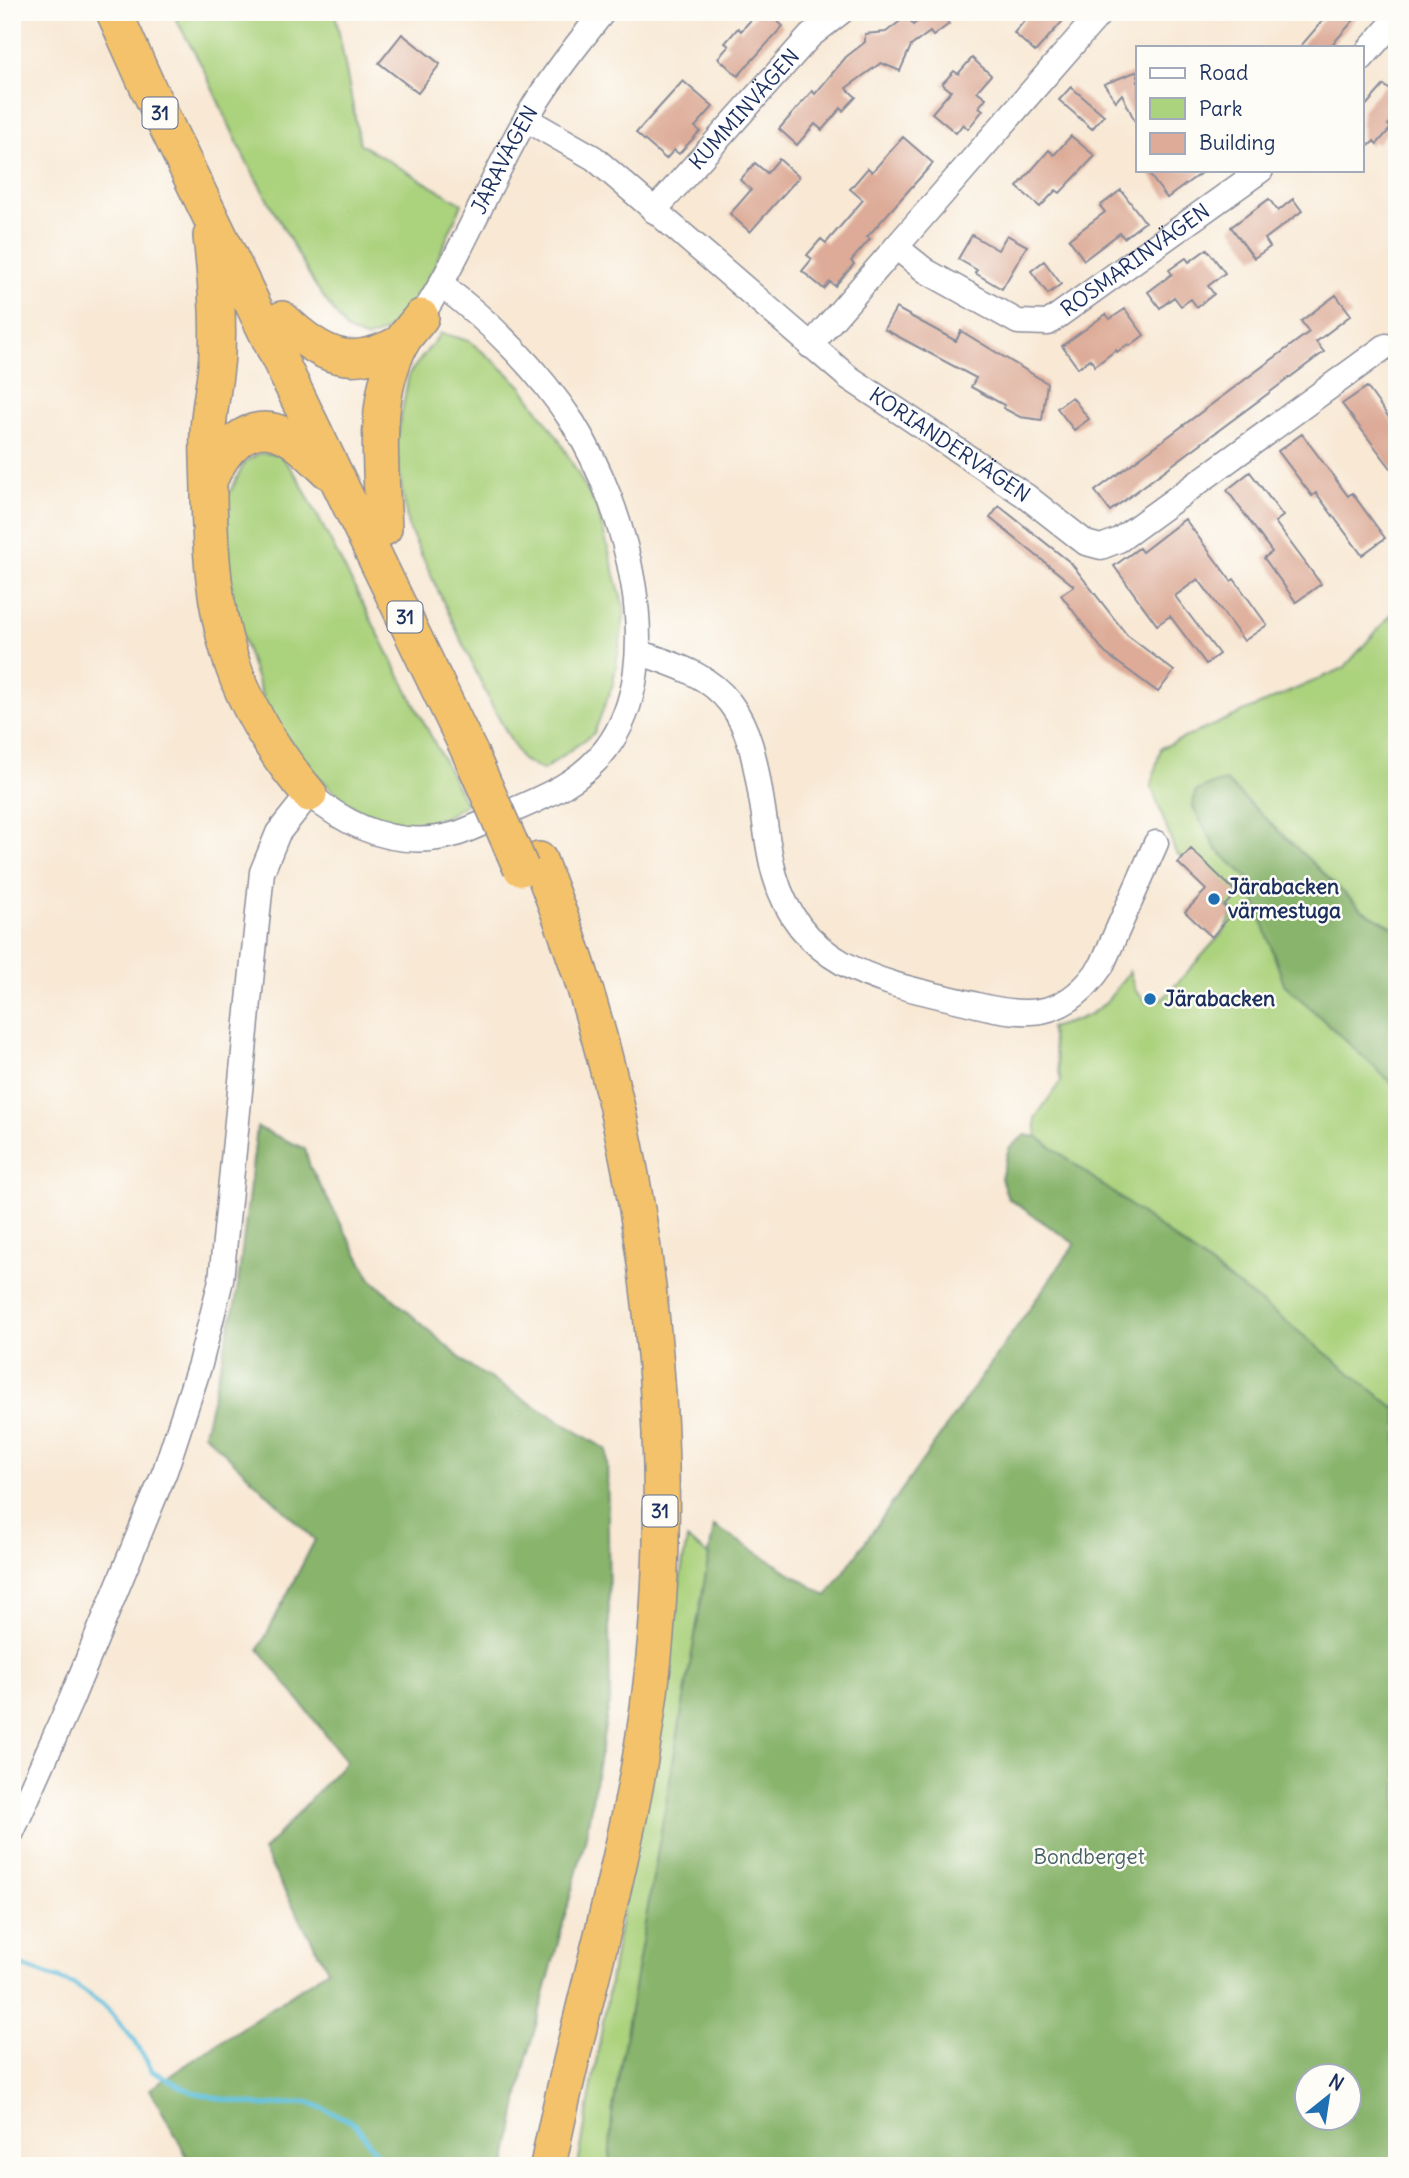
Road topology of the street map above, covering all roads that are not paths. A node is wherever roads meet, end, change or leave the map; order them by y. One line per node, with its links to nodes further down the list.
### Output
1 (114, 12): 11 (highway, 31)
2 (135, 12): 14 (highway, 31)
3 (603, 12): 8 (street, JÄRAVÄGEN)
4 (841, 12): 10 (street, KUMMINVÄGEN)
5 (1101, 12): 12 (street)
6 (1397, 18): 7 (street)
7 (1364, 56)
8 (526, 119): 10 (street, KORIANDERVÄGEN); 13 (street, JÄRAVÄGEN)
9 (1258, 172): 12 (street, ROSMARINVÄGEN)
10 (654, 211): 17 (street, KORIANDERVÄGEN)
11 (209, 212): 18 (highway, 31); 19 (highway)
12 (896, 247): 17 (street)
13 (441, 285): 15 (street, JÄRAVÄGEN); 21 (street)
14 (282, 319): 15 (highway); 20 (highway, 31)
15 (411, 330): 20 (highway)
16 (1386, 345): 17 (street, KORIANDERVÄGEN)
17 (810, 346)
18 (338, 480): 19 (highway); 22 (highway, 31)
19 (209, 481): 23 (highway)
20 (384, 528): 22 (highway, 31)
21 (638, 652): 23 (street); 24 (street)
22 (481, 753): 25 (highway, 31, bridge)
23 (309, 794): 26 (street)
24 (1156, 843)
25 (530, 864): 27 (highway, 31); 28 (highway, 31)
26 (12, 1832)
27 (529, 2166)
28 (548, 2166)

